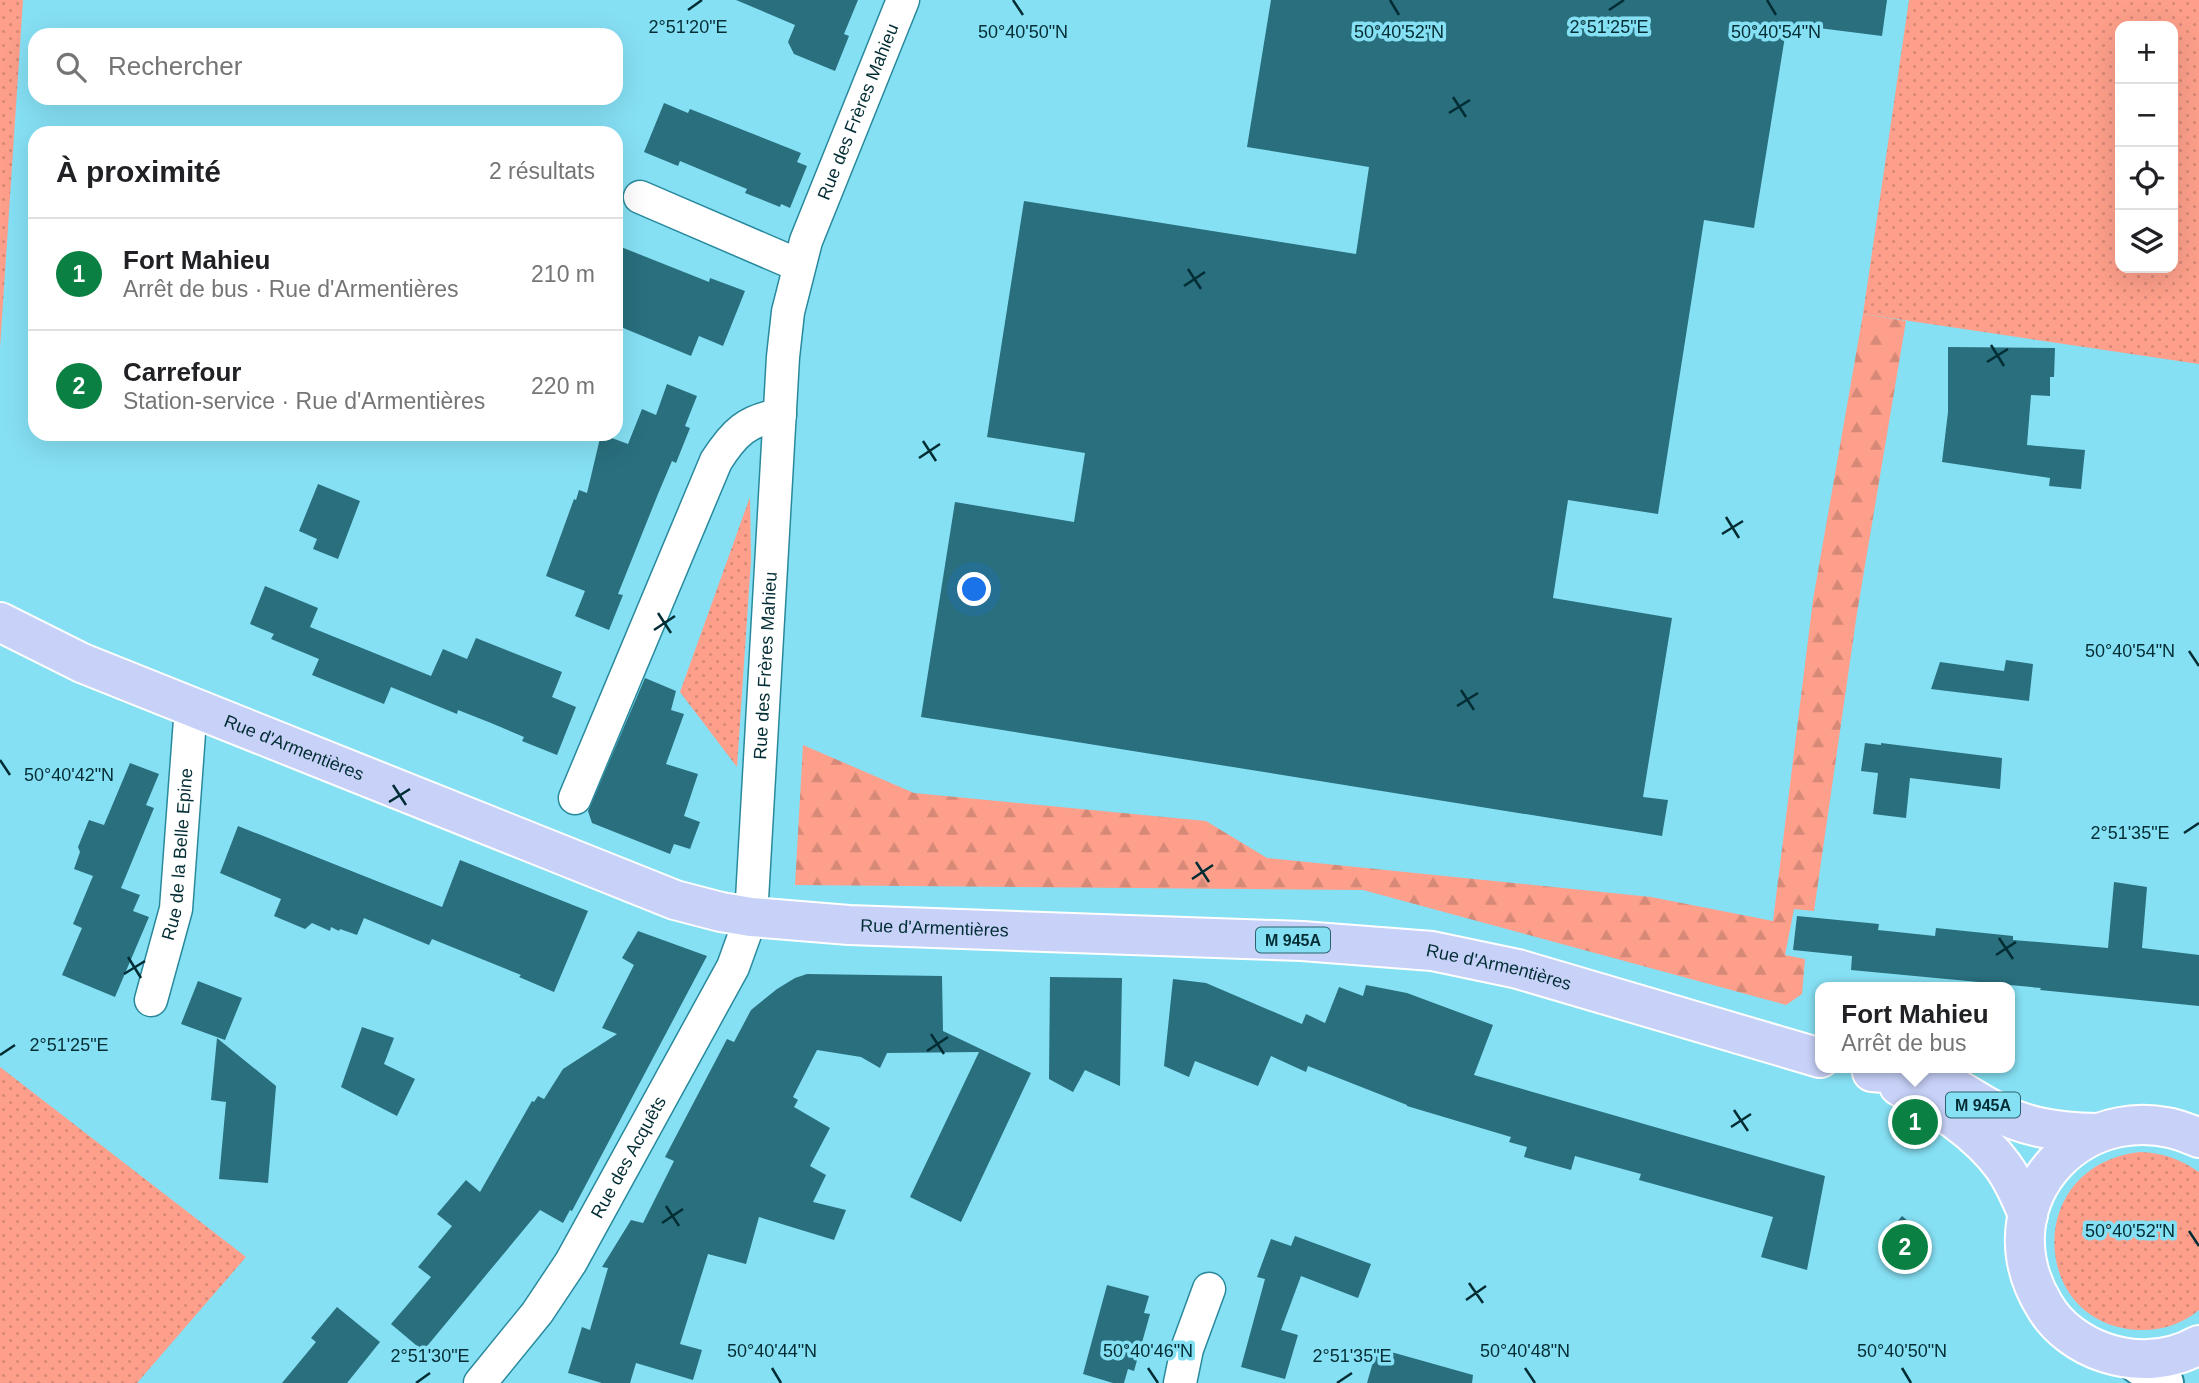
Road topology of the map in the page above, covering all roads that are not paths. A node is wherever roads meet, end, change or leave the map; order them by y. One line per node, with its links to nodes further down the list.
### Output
1 (903, 0): 3 (street, Rue des Frères Mahieu)
2 (640, 197): 3 (street)
3 (799, 265): 4 (street, Rue des Frères Mahieu)
4 (780, 415): 9 (street); 10 (street, Rue des Frères Mahieu)
5 (0, 622): 7 (main road, Rue d'Armentières / M 945A)
6 (0, 638): 7 (main road, Rue d'Armentières / M 945A)
7 (82, 663): 8 (main road, Rue d'Armentières / M 945A)
8 (191, 706): 10 (main road, Rue d'Armentières / M 945A); 11 (street, Rue de la Belle Epine)
9 (575, 798)
10 (751, 917): 12 (main road, Rue d'Armentières / M 945A); 21 (street, Rue des Acquêts)
11 (151, 1000)
12 (1815, 1056)
13 (1870, 1073): 17 (main road, M 945A)
14 (1893, 1073): 15 (main road, M 945A)
15 (2096, 1133): 16 (main road); 17 (main road)
16 (2199, 1138)
17 (2028, 1215): 20 (main road)
18 (1209, 1289): 22 (street)
19 (2199, 1345): 20 (main road)
20 (2131, 1359): 23 (main road)
21 (480, 1383)
22 (1180, 1383)
23 (2164, 1383)

